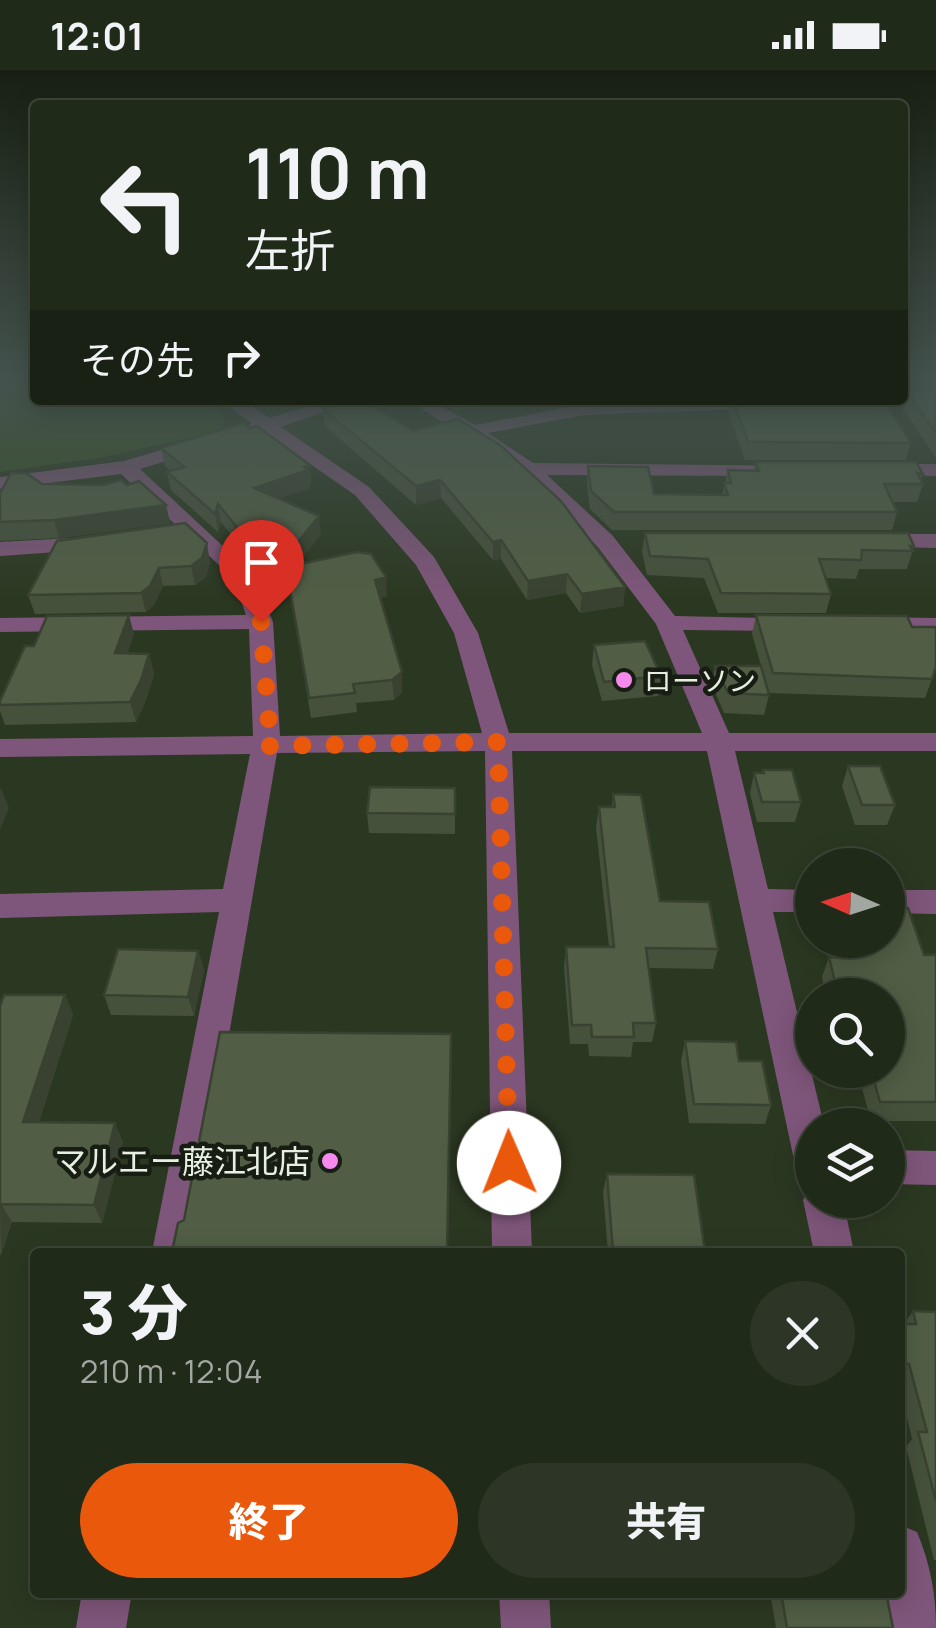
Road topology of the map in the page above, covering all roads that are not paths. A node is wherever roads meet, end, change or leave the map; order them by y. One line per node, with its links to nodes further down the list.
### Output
1 (174, 453): 4 (street)
2 (304, 453): 23 (street)
3 (505, 453): 5 (street)
4 (126, 467): 9 (street); 10 (street)
5 (530, 470): 6 (street); 13 (street)
6 (808, 470)
7 (848, 470): 8 (street)
8 (929, 470)
9 (0, 483)
10 (198, 530): 11 (street); 18 (street)
11 (163, 534)
12 (636, 540): 13 (street)
13 (606, 541): 19 (street)
14 (856, 541): 15 (street)
15 (936, 541)
16 (111, 542): 17 (street)
17 (0, 549)
18 (261, 622): 20 (street); 25 (street)
19 (668, 622): 21 (street); 22 (street)
20 (0, 625)
21 (936, 625)
22 (719, 741): 23 (street); 24 (street); 28 (street)
23 (498, 742): 25 (street); 38 (street)
24 (936, 742)
25 (265, 746): 26 (street); 27 (street)
26 (0, 748)
27 (238, 900): 32 (street); 37 (street)
28 (755, 900): 29 (street); 33 (street)
29 (795, 901)
30 (905, 902): 31 (street)
31 (936, 902)
32 (0, 906)
33 (801, 1108)
34 (905, 1167): 35 (street)
35 (936, 1168)
36 (826, 1218): 39 (street)
37 (173, 1248)
38 (512, 1248)
39 (833, 1248)
40 (107, 1598): 42 (street)
41 (524, 1598): 43 (street)
42 (101, 1628)
43 (526, 1628)

